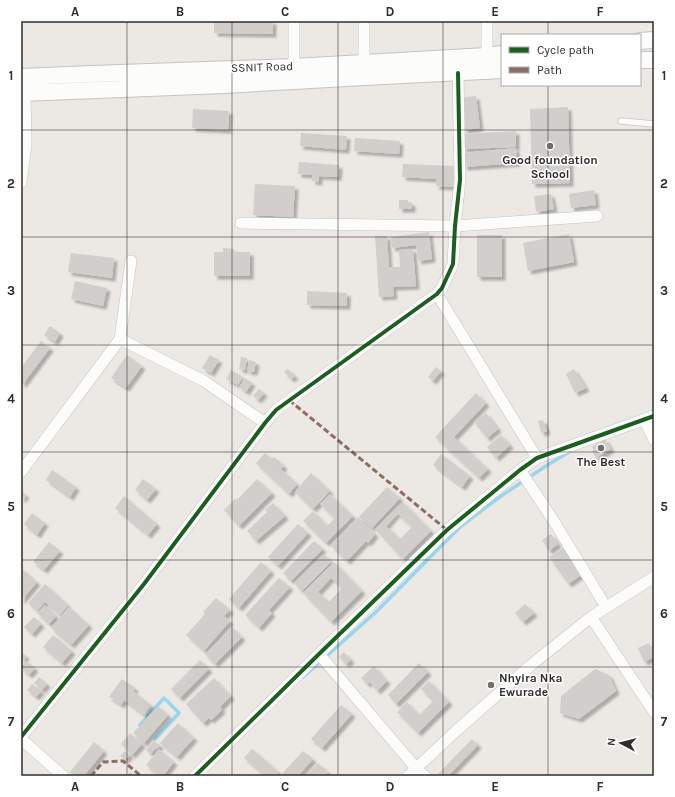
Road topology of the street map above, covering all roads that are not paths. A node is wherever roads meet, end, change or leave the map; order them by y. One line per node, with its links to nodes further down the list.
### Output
1 (294, 21): 10 (street)
2 (364, 21): 9 (street)
3 (486, 21): 6 (street)
4 (654, 40): 5 (street)
5 (641, 41)
6 (495, 55): 9 (street, SSNIT Road)
7 (641, 60): 8 (street)
8 (654, 60)
9 (364, 63): 10 (street, SSNIT Road)
10 (294, 66): 13 (street, SSNIT Road)
11 (501, 70): 12 (street, SSNIT Road)
12 (458, 73): 14 (street, SSNIT Road); 20 (street)
13 (21, 77)
14 (23, 93): 17 (street)
15 (621, 121): 16 (lane)
16 (654, 124)
17 (21, 183)
18 (597, 216): 20 (street)
19 (241, 223): 20 (street)
20 (455, 226): 22 (street)
21 (131, 260): 23 (street)
22 (437, 294): 25 (street); 27 (street)
23 (120, 339): 25 (street); 29 (street)
24 (649, 417): 26 (street); 27 (street)
25 (265, 423): 35 (street)
26 (654, 440)
27 (537, 458): 28 (street)
28 (520, 470): 31 (street); 33 (street)
29 (21, 472)
30 (654, 577): 31 (street)
31 (606, 607): 32 (street)
32 (591, 617): 34 (street); 36 (street)
33 (319, 654): 36 (street); 38 (street)
34 (654, 712)
35 (21, 738): 37 (street)
36 (412, 772): 39 (street)
37 (63, 776)
38 (195, 776)
39 (425, 776)

